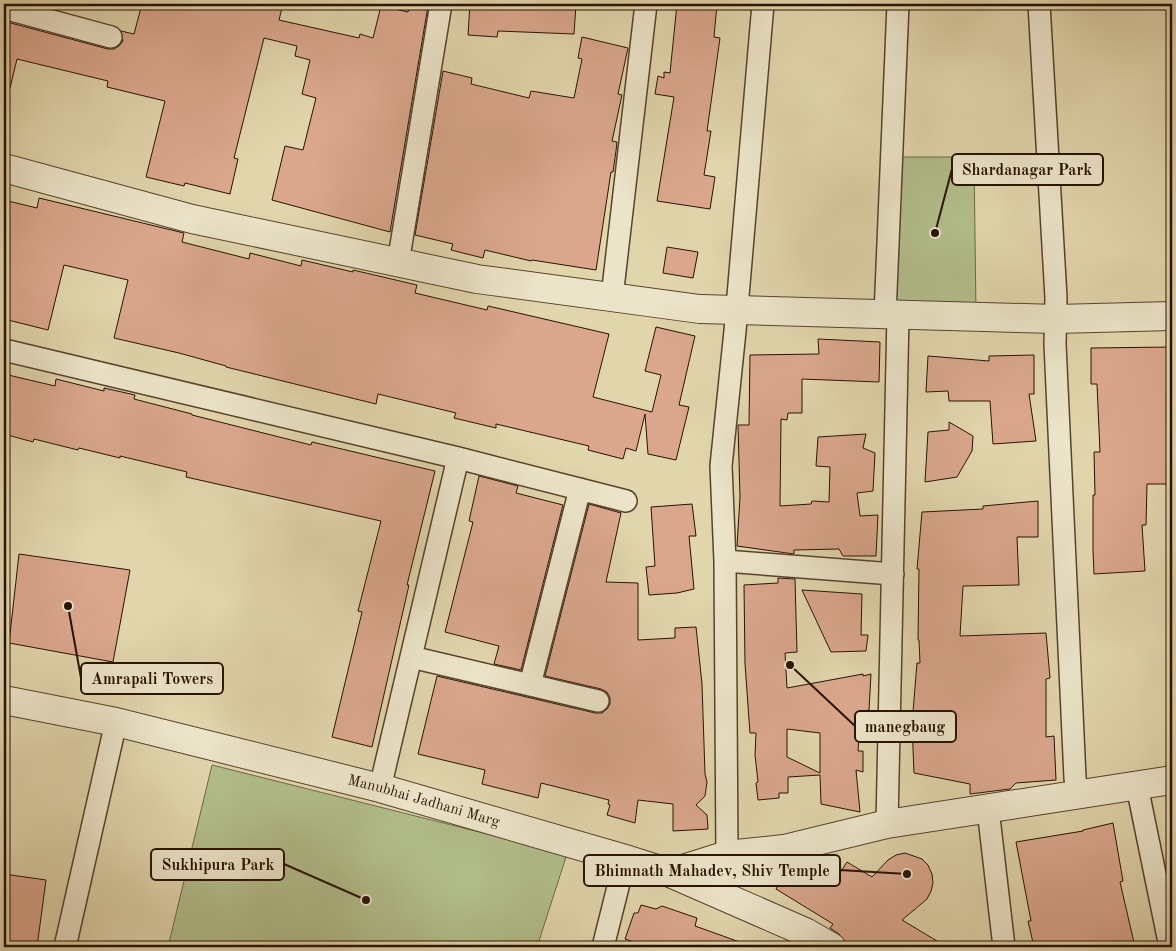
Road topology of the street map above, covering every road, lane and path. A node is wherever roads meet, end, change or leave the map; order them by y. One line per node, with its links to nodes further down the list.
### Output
1 (441, 4): 9 (street)
2 (646, 4): 10 (street)
3 (763, 4): 11 (street)
4 (898, 4): 12 (street)
5 (1039, 4): 14 (street)
6 (4, 8): 7 (street)
7 (110, 37)
8 (4, 168): 9 (street)
9 (398, 262): 10 (street)
10 (612, 297): 11 (street)
11 (735, 310): 12 (street); 19 (street)
12 (892, 315): 14 (street); 20 (street)
13 (1172, 316): 14 (street)
14 (1056, 319): 29 (street)
15 (4, 350): 16 (street)
16 (458, 458): 17 (street); 21 (street)
17 (580, 490): 18 (street); 22 (street)
18 (626, 501)
19 (725, 561): 20 (street); 32 (street)
20 (893, 574): 31 (street)
21 (411, 657): 22 (street); 28 (street)
22 (530, 685): 24 (street)
23 (4, 700): 25 (street, Manubhai Jadhani Marg)
24 (598, 700)
25 (116, 722): 28 (street, Manubhai Jadhani Marg); 36 (street)
26 (1172, 780): 27 (street)
27 (1137, 786): 29 (street); 40 (street)
28 (380, 788): 33 (street, Manubhai Jadhani Marg)
29 (1078, 795): 30 (street)
30 (988, 808): 31 (street); 39 (street)
31 (887, 824): 32 (street)
32 (727, 855): 34 (street)
33 (625, 859): 34 (street, Manubhai Jadhani Marg); 37 (street)
34 (670, 873): 35 (street, Manubhai Jadhani Marg)
35 (802, 940): 38 (street, Manubhai Jadhani Marg)
36 (65, 947)
37 (603, 947)
38 (830, 947)
39 (1004, 947)
40 (1170, 947)

